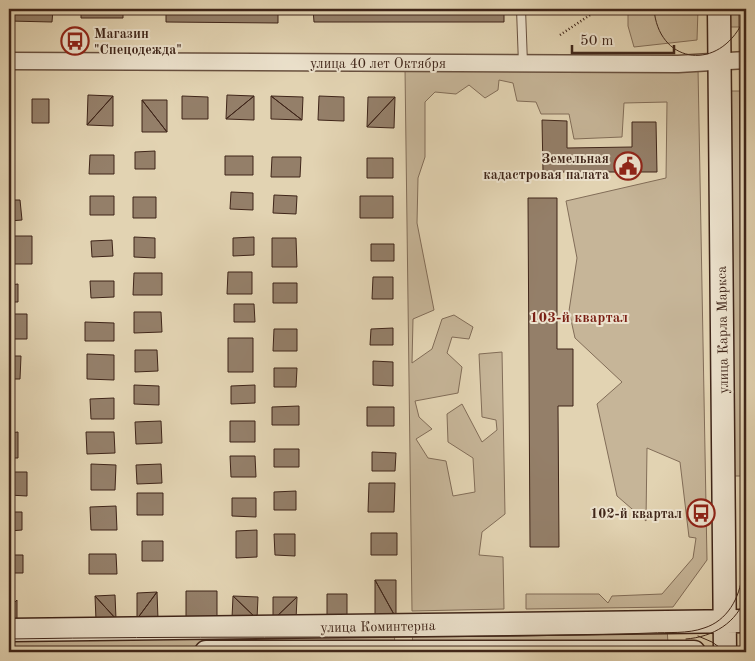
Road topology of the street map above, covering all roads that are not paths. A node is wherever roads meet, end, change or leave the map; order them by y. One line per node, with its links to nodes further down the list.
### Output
1 (521, 9): 6 (lane)
2 (719, 9): 4 (street, улица Карла Маркса)
3 (746, 60): 4 (street, улица 40 лет Октября)
4 (718, 61): 6 (street, улица 40 лет Октября); 7 (street, улица Карла Маркса)
5 (9, 62): 6 (street, улица 40 лет Октября)
6 (522, 64)
7 (736, 620): 8 (street, улица Коминтерна); 11 (street, улица Карла Маркса)
8 (9, 630)
9 (206, 652): 10 (street, улица Коминтерна)
10 (694, 652)
11 (725, 652)

